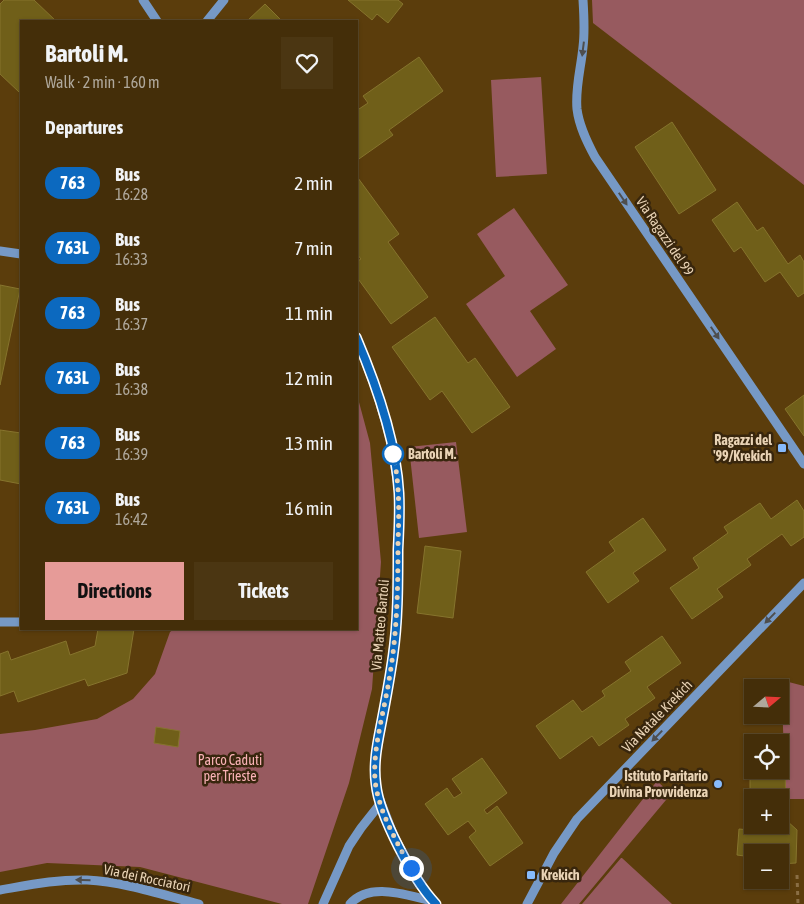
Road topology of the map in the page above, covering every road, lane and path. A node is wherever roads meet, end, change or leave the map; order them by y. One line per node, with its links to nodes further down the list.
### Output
1 (143, 0): 4 (street)
2 (224, 0): 5 (street)
3 (583, 0): 9 (street, Via Ragazzi del 99, one-way to 9)
4 (156, 20)
5 (207, 20)
6 (0, 251): 7 (street)
7 (20, 254)
8 (358, 342): 13 (street, Via Matteo Bartoli)
9 (804, 464)
10 (804, 583): 20 (street, Via Natale Krekich, one-way to 20)
11 (0, 622): 12 (street)
12 (20, 622)
13 (380, 804): 16 (street, Via Matteo Bartoli); 18 (street)
14 (797, 875): 21 (path)
15 (0, 890): 17 (street, Via dei Rocciatori, one-way to 15)
16 (435, 902): 19 (street)
17 (200, 904)
18 (323, 904)
19 (350, 904)
20 (527, 904)
21 (798, 904)

